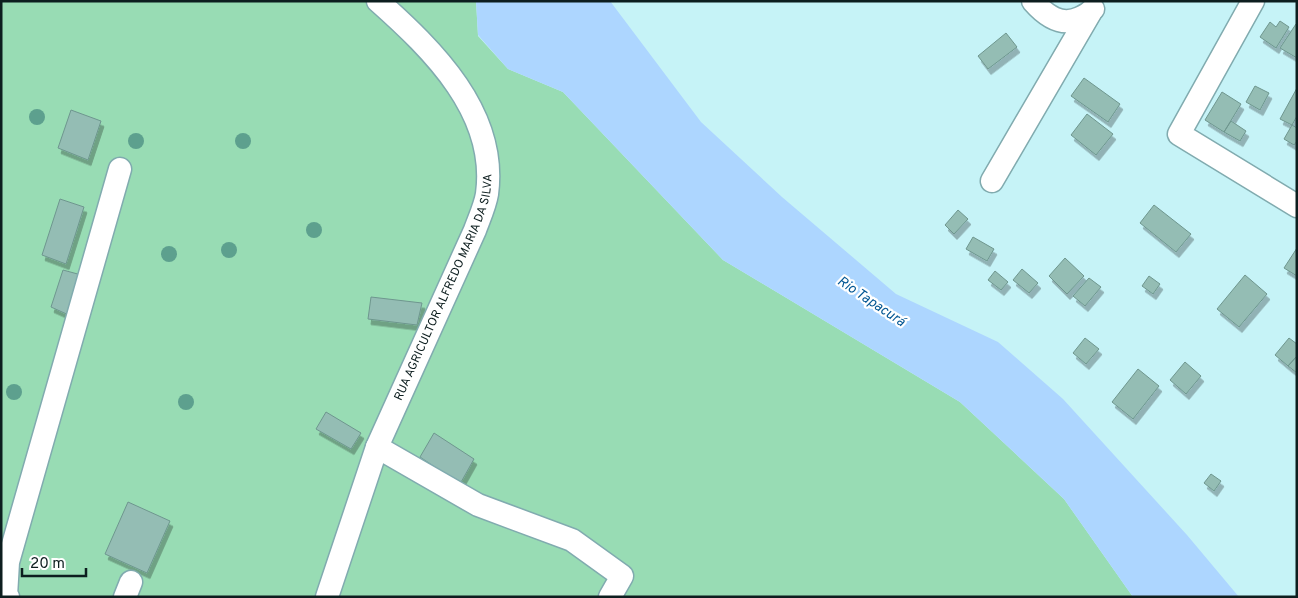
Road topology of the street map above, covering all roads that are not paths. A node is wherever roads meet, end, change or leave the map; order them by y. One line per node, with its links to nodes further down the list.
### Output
1 (378, 1): 8 (street, RUA AGRICULTOR ALFREDO MARIA DA SILVA)
2 (1033, 1): 4 (street)
3 (1253, 1): 7 (street)
4 (1094, 7): 6 (street)
5 (120, 169): 9 (street)
6 (992, 181)
7 (1297, 206)
8 (377, 447): 10 (street, RUA AGRICULTOR ALFREDO MARIA DA SILVA); 11 (street)
9 (8, 597)
10 (327, 597)
11 (610, 597)

